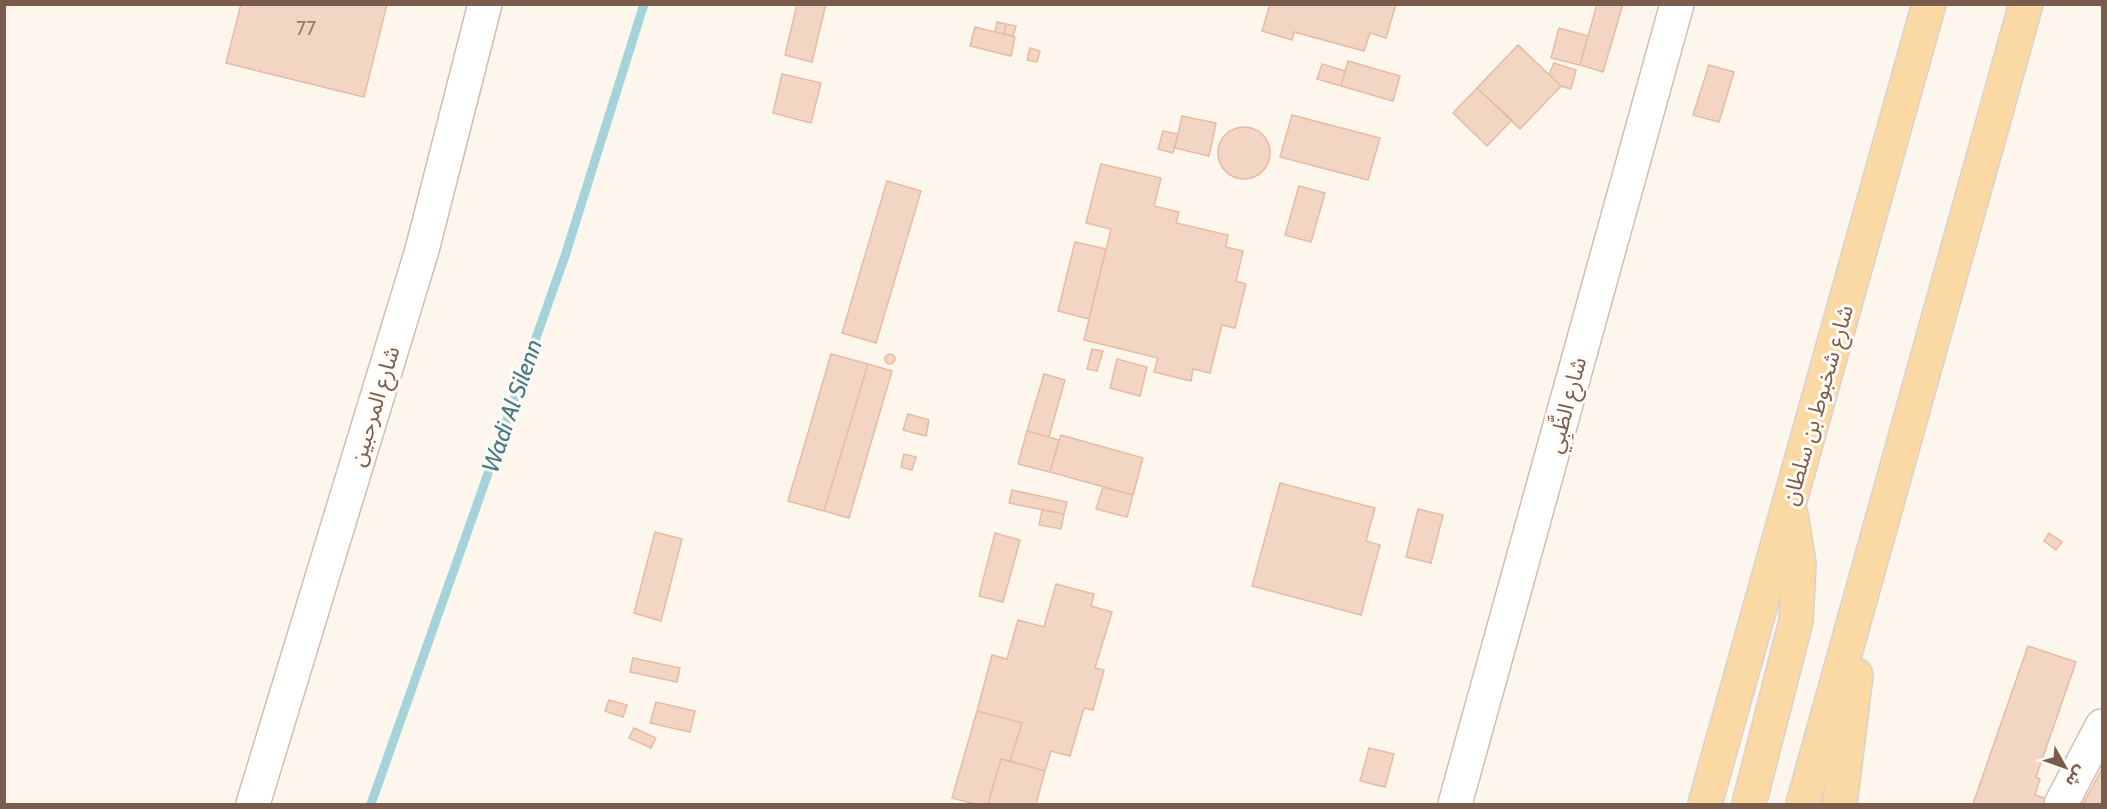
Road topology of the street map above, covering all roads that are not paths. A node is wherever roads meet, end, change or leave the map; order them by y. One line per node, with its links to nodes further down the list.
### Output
1 (485, 4): 9 (street, شارع المرحبين)
2 (1677, 4): 10 (street, شارع الظَّبِي)
3 (1929, 4): 5 (main road, شارع شخبوط بن سلطان)
4 (2026, 4): 6 (main road)
5 (1789, 503): 11 (main road, شارع شخبوط بن سلطان); 12 (main road)
6 (1869, 564): 13 (main road); 14 (main road)
7 (2103, 726): 8 (street)
8 (2063, 800)
9 (253, 804)
10 (1455, 804)
11 (1705, 804)
12 (1749, 804)
13 (1803, 804)
14 (1840, 804)

